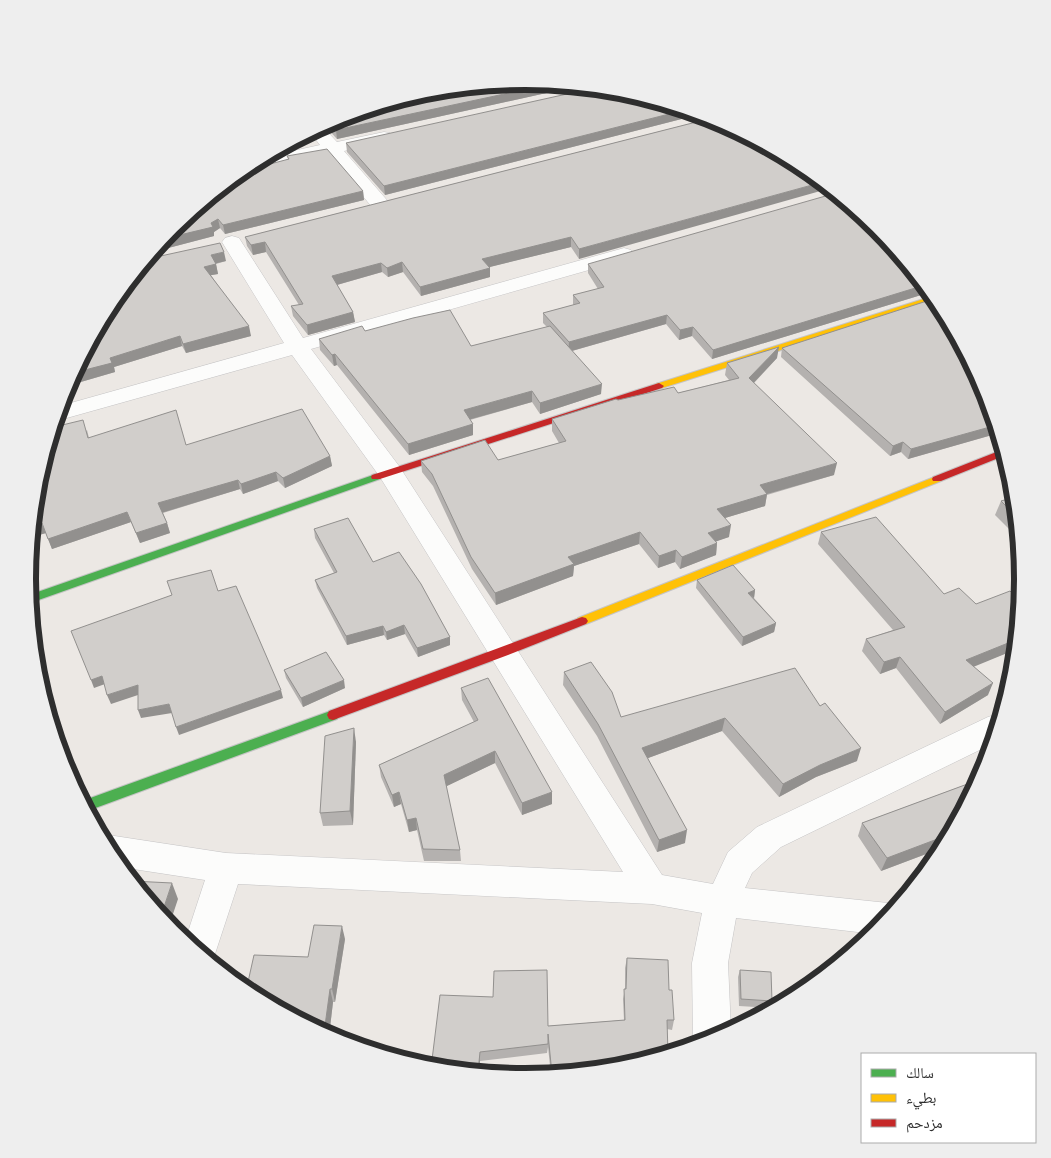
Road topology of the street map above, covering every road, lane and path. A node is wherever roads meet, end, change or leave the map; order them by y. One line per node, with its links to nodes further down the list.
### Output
1 (400, 134): 3 (street)
2 (321, 135): 3 (street)
3 (332, 149): 4 (street); 6 (street)
4 (270, 162)
5 (398, 198): 6 (street)
6 (379, 203): 7 (street)
7 (361, 208)
8 (231, 242): 11 (street)
9 (648, 248): 11 (street)
10 (928, 301): 14 (street)
11 (298, 348): 12 (street); 14 (street)
12 (66, 412)
13 (999, 455): 16 (street)
14 (390, 472): 15 (street); 16 (street)
15 (37, 596)
16 (504, 652): 18 (street); 21 (street)
17 (991, 730): 22 (street)
18 (91, 804)
19 (120, 852): 20 (street)
20 (226, 868): 21 (street); 24 (street)
21 (652, 889): 22 (street)
22 (722, 902): 23 (street); 25 (street)
23 (879, 917)
24 (201, 945)
25 (712, 1031)

